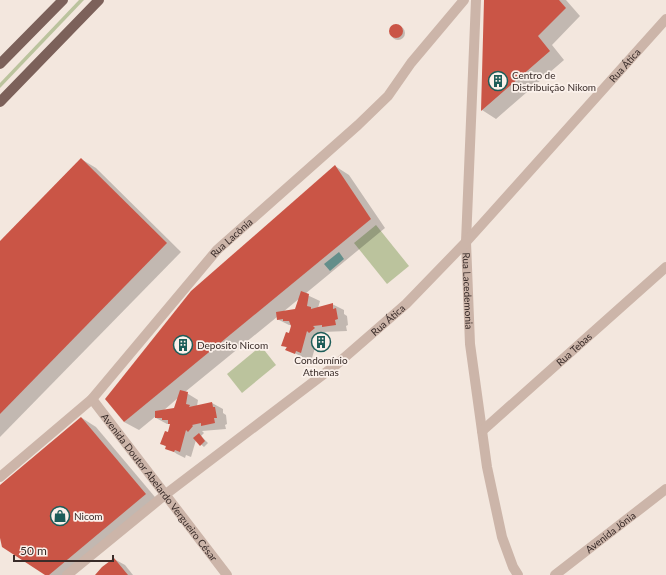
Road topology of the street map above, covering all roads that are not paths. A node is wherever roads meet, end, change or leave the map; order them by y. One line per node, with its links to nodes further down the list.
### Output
1 (63, 0): 6 (main road)
2 (99, 0): 7 (main road)
3 (464, 0): 10 (street, Rua Lacônia)
4 (476, 0): 8 (street, Rua Lacedemonia)
5 (666, 19): 8 (street, Rua Ática)
6 (0, 64)
7 (0, 102)
8 (466, 242): 11 (street, Rua Lacedemonia); 14 (street, Rua Ática)
9 (666, 267): 11 (street, Rua Tebas)
10 (92, 399): 12 (street, Rua Lacônia); 14 (street, Avenida Doutor Abelardo Vergueiro César)
11 (482, 431): 17 (street, Rua Lacedemonia)
12 (0, 477)
13 (666, 489): 18 (street, Avenida Jônia)
14 (166, 494): 15 (street, Rua Ática); 16 (street, Avenida Doutor Abelardo Vergueiro César)
15 (67, 575)
16 (227, 575)
17 (518, 575)
18 (555, 575)

